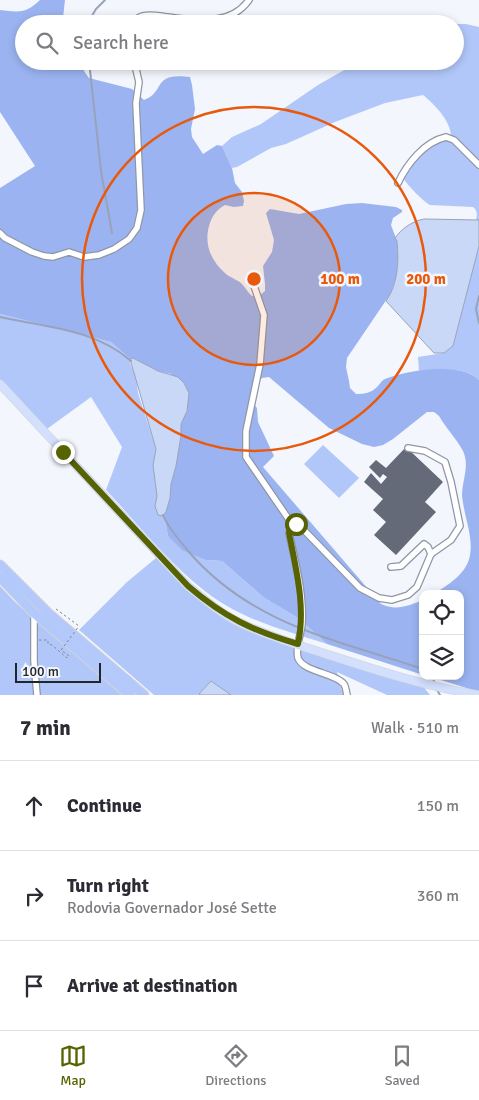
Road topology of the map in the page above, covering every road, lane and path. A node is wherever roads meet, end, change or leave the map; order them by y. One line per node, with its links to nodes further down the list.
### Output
1 (249, 0): 2 (street)
2 (232, 15)
3 (136, 70): 6 (street)
4 (479, 165): 5 (street)
5 (398, 183)
6 (0, 233)
7 (254, 286): 10 (street)
8 (0, 384): 18 (main road)
9 (408, 448): 11 (street)
10 (292, 524): 11 (street); 18 (street)
11 (431, 554): 13 (street)
12 (0, 565): 21 (highway)
13 (391, 567)
14 (0, 577): 15 (highway)
15 (34, 613): 17 (street); 20 (highway)
16 (79, 626): 17 (path, bridge)
17 (34, 639): 19 (street)
18 (298, 644): 22 (street); 23 (main road)
19 (38, 695)
20 (130, 695)
21 (144, 695)
22 (347, 695)
23 (479, 695)

